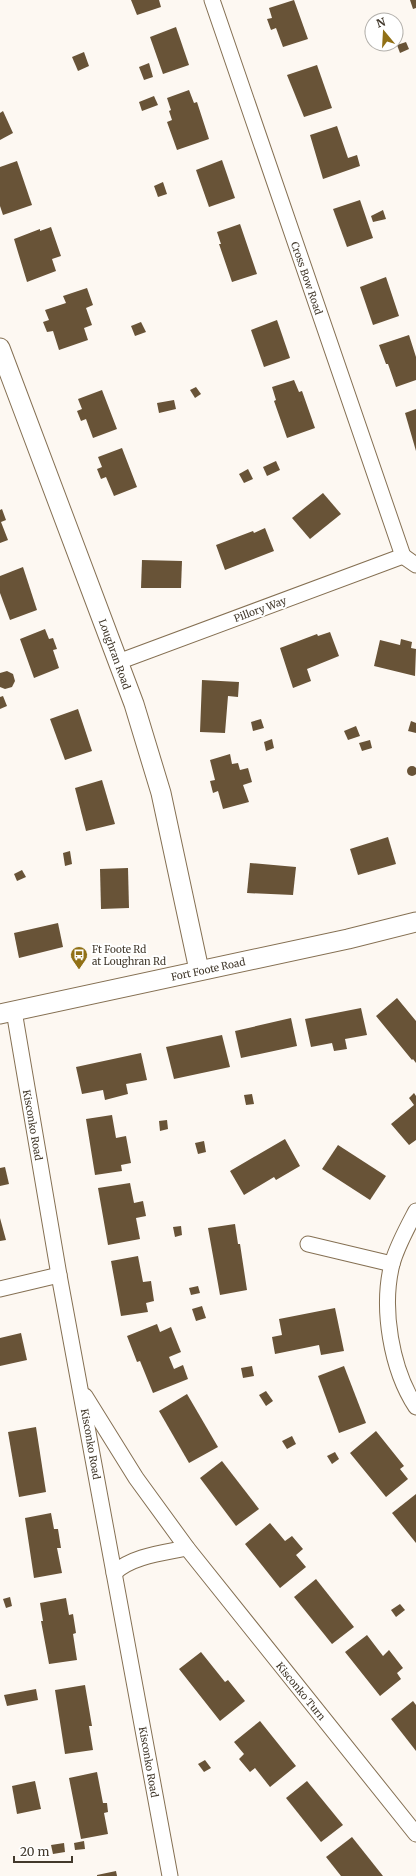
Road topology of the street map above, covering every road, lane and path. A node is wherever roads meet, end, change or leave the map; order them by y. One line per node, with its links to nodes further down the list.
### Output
1 (212, 0): 3 (street, Cross Bow Road)
2 (0, 348): 5 (street, Loughran Road)
3 (403, 556): 4 (street); 5 (street, Pillory Way)
4 (416, 565)
5 (118, 662): 7 (street, Loughran Road)
6 (416, 922): 7 (street, Fort Foote Road)
7 (199, 970): 8 (street, Fort Foote Road)
8 (7, 1013): 12 (street, Kisconko Road)
9 (416, 1211): 11 (street)
10 (308, 1244): 11 (street)
11 (392, 1264): 15 (street)
12 (59, 1276): 13 (street); 14 (street, Kisconko Road)
13 (0, 1289)
14 (81, 1390): 16 (street, Kisconko Turn); 17 (street, Kisconko Road)
15 (416, 1407)
16 (187, 1548): 17 (street); 18 (street, Kisconko Turn)
17 (114, 1573): 19 (street, Kisconko Road)
18 (416, 1834)
19 (170, 1876)

